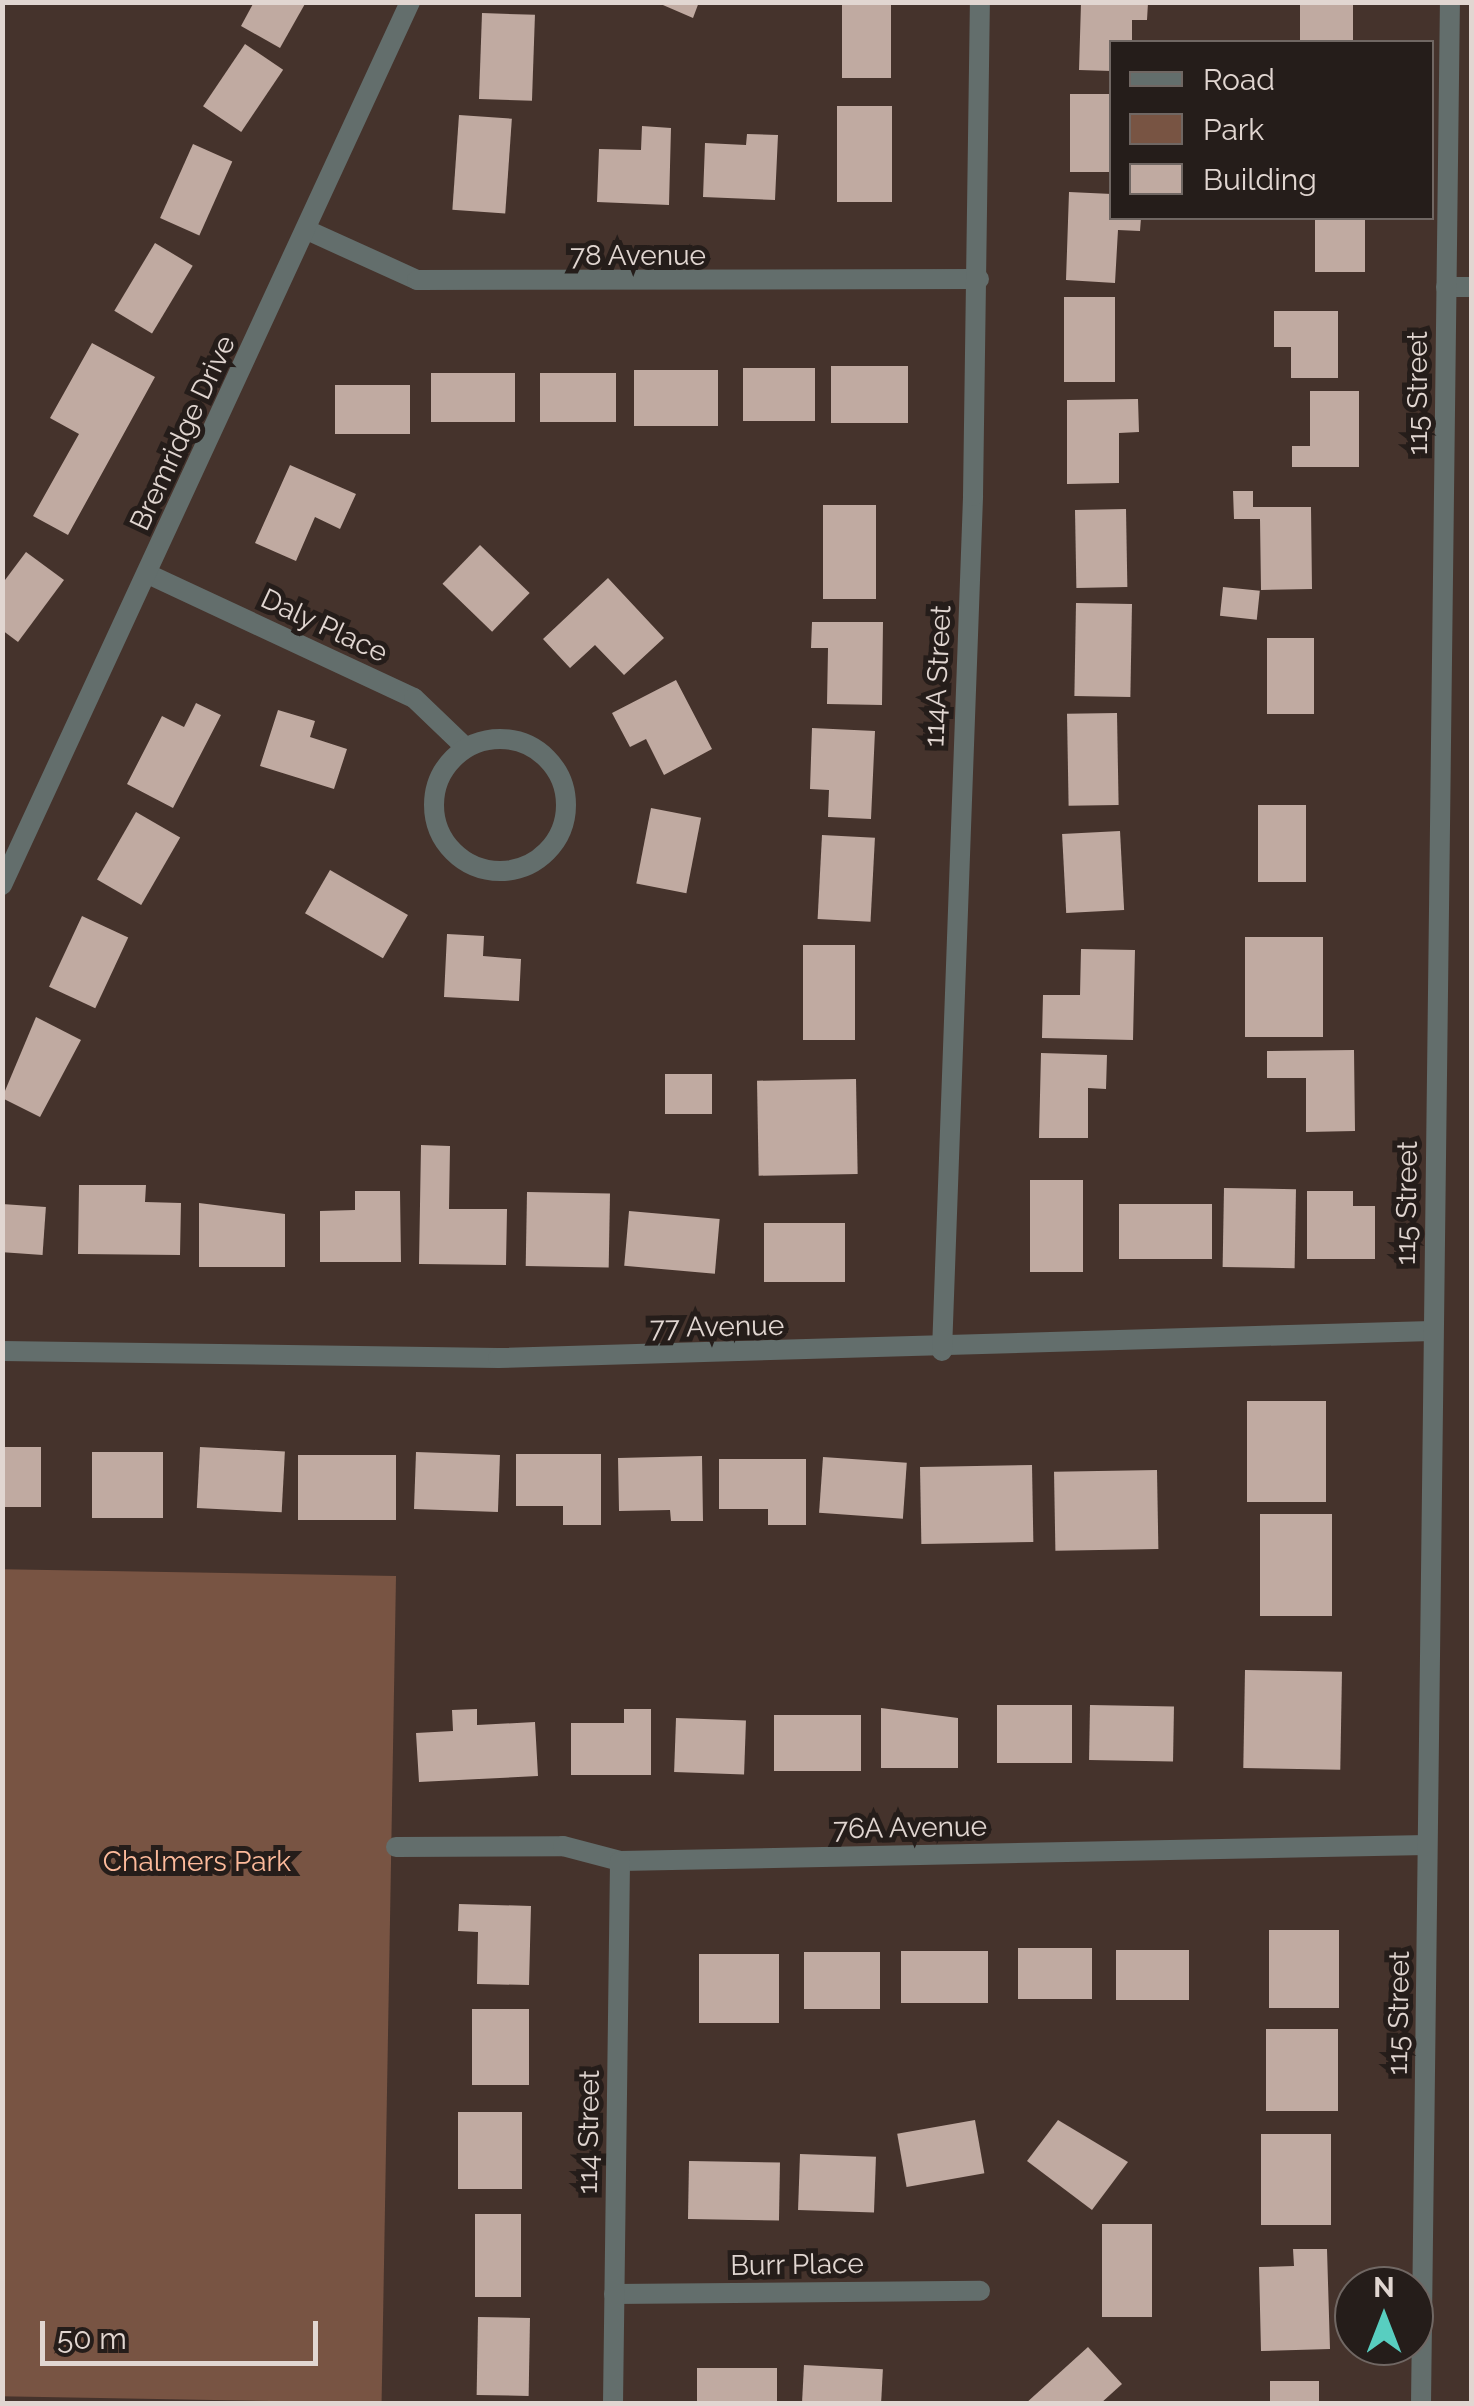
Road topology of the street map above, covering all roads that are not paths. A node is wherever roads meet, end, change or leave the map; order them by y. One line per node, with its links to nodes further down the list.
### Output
1 (410, 2): 4 (street, Bremridge Drive)
2 (980, 2): 5 (street, 114A Street)
3 (1450, 2): 6 (street, 115 Street)
4 (308, 230): 5 (street, 78 Avenue); 8 (street, Bremridge Drive)
5 (979, 279): 13 (street, 114A Street)
6 (1446, 287): 7 (street); 11 (street, 115 Street)
7 (1472, 287)
8 (148, 574): 9 (street, Daly Place); 10 (street, Bremridge Drive)
9 (464, 746): 9 (street)
10 (2, 886)
11 (1432, 1331): 13 (street, 77 Avenue); 14 (street, 115 Street)
12 (2, 1351): 13 (street, 77 Avenue)
13 (942, 1351)
14 (1427, 1845): 16 (street, 76A Avenue); 20 (street, 115 Street)
15 (396, 1847): 16 (street, 76A Avenue)
16 (620, 1861): 18 (street, 114 Street)
17 (980, 2291): 18 (street, Burr Place)
18 (614, 2294): 19 (street, 114 Street)
19 (613, 2404)
20 (1421, 2404)

